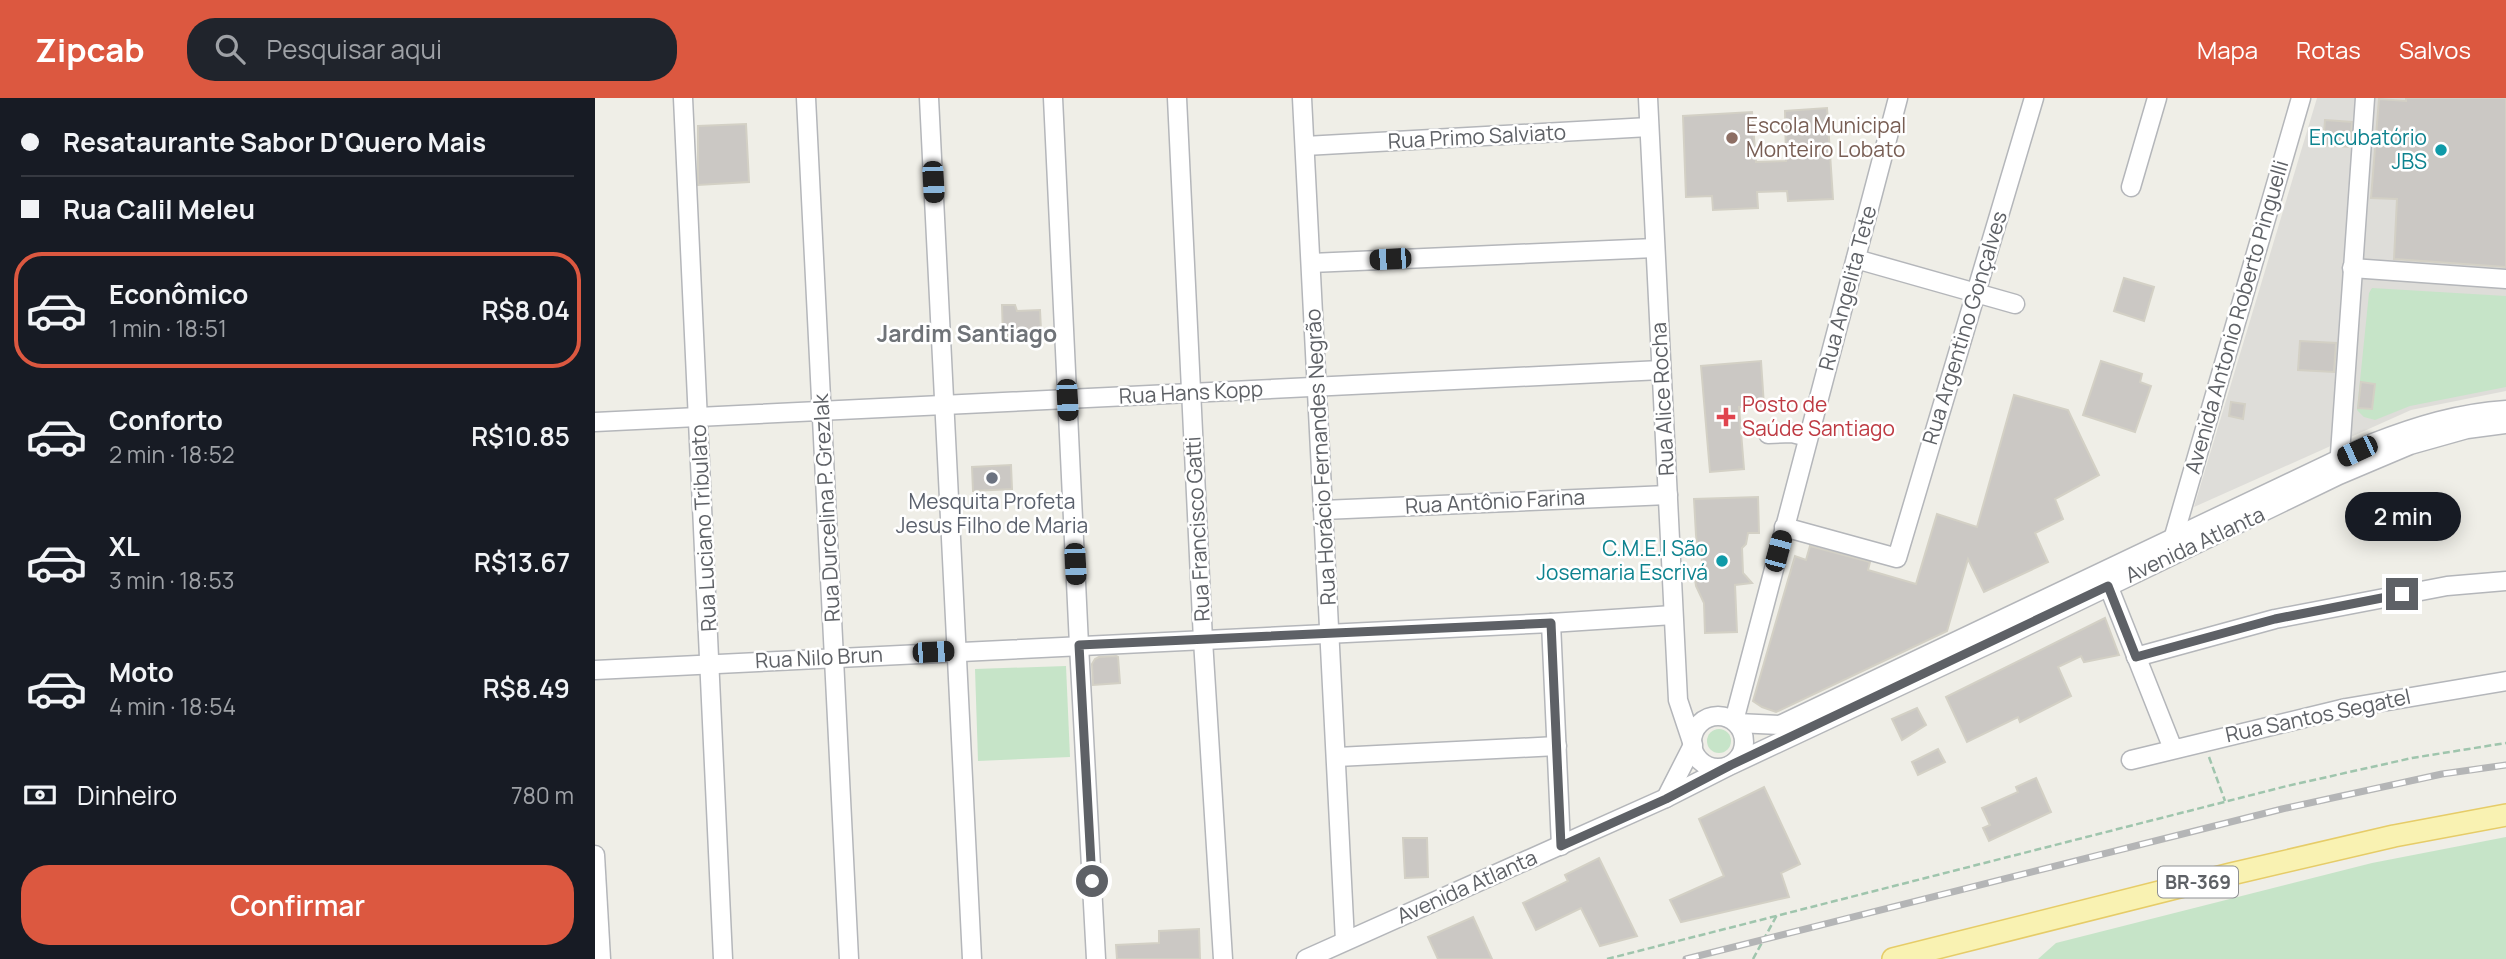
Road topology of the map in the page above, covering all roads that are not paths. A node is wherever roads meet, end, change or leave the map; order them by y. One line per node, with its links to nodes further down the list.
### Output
1 (683, 98): 30 (street, Rua Luciano Tribulato)
2 (806, 98): 29 (street, Rua Durcelina P. Grezlak)
3 (929, 98): 27 (street)
4 (1053, 98): 26 (street)
5 (1177, 98): 25 (street, Rua Francisco Gatti)
6 (1302, 98): 14 (street, Rua Horácio Fernandes Negrão)
7 (1648, 98): 13 (street, Rua Alice Rocha)
8 (1898, 98): 17 (street, Rua Angelita Tete)
9 (2034, 98): 21 (street, Rua Argentino Gonçalves)
10 (2157, 98): 15 (street)
11 (2301, 98): 39 (street, Avenida Antonio Roberto Pinguelli)
12 (2365, 98): 19 (street)
13 (1649, 127): 14 (street, Rua Primo Salviato); 16 (street, Rua Alice Rocha)
14 (1304, 146): 18 (street, Rua Horácio Fernandes Negrão)
15 (2131, 187)
16 (1655, 248): 18 (street); 23 (street, Rua Alice Rocha)
17 (1856, 259): 21 (street); 34 (street, Rua Angelita Tete)
18 (1311, 263): 24 (street, Rua Horácio Fernandes Negrão)
19 (2352, 268): 20 (street); 35 (street)
20 (2506, 279)
21 (1975, 292): 22 (street); 38 (street, Rua Argentino Gonçalves)
22 (2015, 304)
23 (1661, 370): 24 (street, Rua Hans Kopp); 36 (street, Rua Alice Rocha)
24 (1315, 386): 25 (street, Rua Hans Kopp); 37 (street, Rua Horácio Fernandes Negrão)
25 (1191, 393): 26 (street, Rua Hans Kopp); 46 (street, Rua Francisco Gatti)
26 (1067, 400): 27 (street, Rua Hans Kopp); 47 (street)
27 (943, 405): 29 (street, Rua Hans Kopp); 48 (street)
28 (2506, 410): 35 (street, Avenida Atlanta)
29 (822, 411): 30 (street, Rua Hans Kopp); 49 (street, Rua Durcelina P. Grezlak)
30 (699, 417): 31 (street, Rua Hans Kopp); 51 (street, Rua Luciano Tribulato)
31 (595, 422)
32 (2506, 424): 35 (street, Avenida Atlanta)
33 (1768, 434): 34 (street)
34 (1808, 437): 38 (street, Rua Angelita Tete)
35 (2339, 467): 39 (street, Avenida Atlanta)
36 (1668, 495): 37 (street, Rua Antônio Farina); 42 (street, Rua Alice Rocha)
37 (1323, 510): 45 (street, Rua Horácio Fernandes Negrão)
38 (1784, 527): 56 (street, Rua Angelita Tete)
39 (2177, 545): 40 (street, Avenida Atlanta)
40 (2106, 579): 44 (street, Avenida Atlanta); 50 (street)
41 (2506, 581): 50 (street)
42 (1673, 615): 43 (street, Rua Nilo Brun); 54 (street, Rua Alice Rocha)
43 (1551, 623): 45 (street, Rua Nilo Brun); 58 (street)
44 (2003, 629): 56 (street, Avenida Atlanta); 62 (street, Avenida Atlanta)
45 (1330, 633): 46 (street, Rua Nilo Brun); 60 (street, Rua Horácio Fernandes Negrão)
46 (1203, 640): 47 (street, Rua Nilo Brun); 73 (street, Rua Francisco Gatti)
47 (1079, 645): 48 (street, Rua Nilo Brun); 72 (street)
48 (957, 651): 49 (street, Rua Nilo Brun); 71 (street)
49 (834, 657): 51 (street, Rua Nilo Brun); 70 (street, Rua Durcelina P. Grezlak)
50 (2136, 657): 59 (street)
51 (710, 664): 52 (street, Rua Nilo Brun); 69 (street, Rua Luciano Tribulato)
52 (595, 670)
53 (2506, 681): 59 (street, Rua Santos Segatel)
54 (1678, 700): 55 (street); 57 (street, Rua Alice Rocha)
55 (1702, 722): 56 (street); 57 (street)
56 (1735, 722): 62 (street)
57 (1693, 745): 62 (street); 63 (street)
58 (1557, 746): 60 (street); 65 (street)
59 (2173, 749): 61 (street, Rua Santos Segatel)
60 (1336, 757): 67 (street, Rua Horácio Fernandes Negrão)
61 (2131, 760)
62 (1731, 765): 63 (street, Avenida Atlanta)
63 (1666, 799): 65 (street, Avenida Atlanta)
64 (2506, 815): 75 (main road, BR-369)
65 (1561, 846): 67 (street, Avenida Atlanta)
66 (595, 855): 68 (street)
67 (1345, 941): 74 (street, Avenida Atlanta)
68 (601, 959)
69 (723, 959)
70 (849, 959)
71 (972, 959)
72 (1096, 959)
73 (1223, 959)
74 (1306, 959)
75 (1893, 959)

